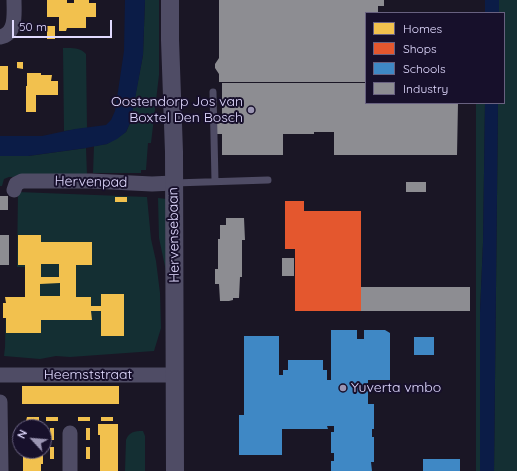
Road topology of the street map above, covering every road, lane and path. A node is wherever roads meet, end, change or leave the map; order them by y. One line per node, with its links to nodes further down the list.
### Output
1 (14, 0): 3 (street)
2 (170, 0): 7 (street, Hervensebaan)
3 (0, 37)
4 (212, 92): 6 (lane)
5 (268, 180): 6 (lane)
6 (215, 182): 7 (lane)
7 (173, 183): 8 (street, Hervenpad); 10 (street, Hervensebaan)
8 (14, 190)
9 (0, 375): 10 (street, Heemststraat)
10 (175, 376): 15 (street, Hervensebaan)
11 (0, 402): 13 (street)
12 (70, 433): 14 (street)
13 (1, 471)
14 (70, 471)
15 (175, 471)

